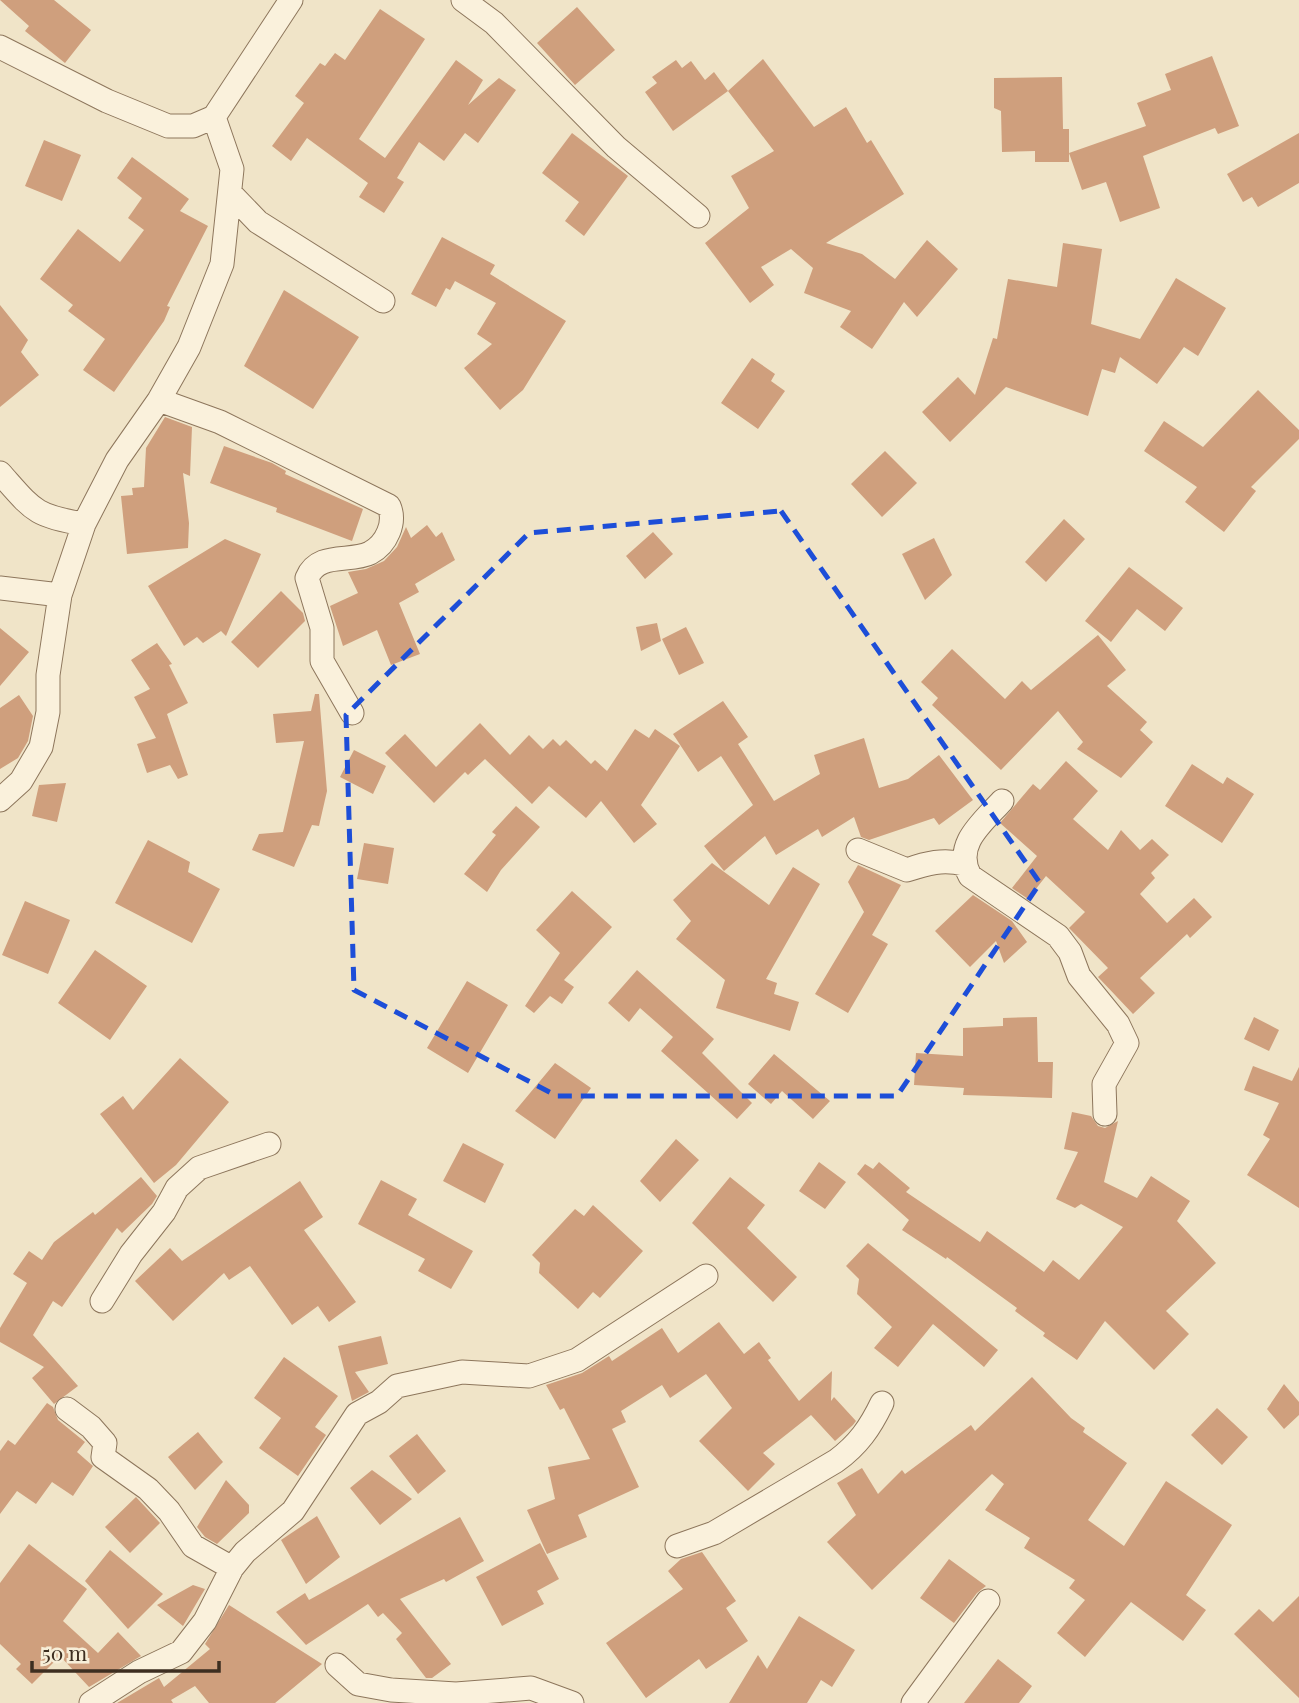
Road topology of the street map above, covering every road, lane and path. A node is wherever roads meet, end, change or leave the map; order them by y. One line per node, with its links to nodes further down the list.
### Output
1 (291, 0): 4 (street)
2 (463, 0): 6 (street)
3 (0, 47): 4 (street)
4 (214, 117): 5 (street)
5 (231, 194): 7 (street); 8 (street)
6 (698, 216)
7 (383, 301)
8 (159, 400): 10 (street); 13 (street)
9 (0, 473): 10 (street)
10 (84, 524): 12 (street)
11 (0, 587): 12 (street)
12 (60, 595): 14 (street)
13 (352, 713)
14 (0, 800)
15 (1002, 801): 17 (street)
16 (858, 850): 17 (street)
17 (964, 864): 18 (street)
18 (1105, 1114)
19 (269, 1144): 21 (street)
20 (706, 1276): 25 (street)
21 (102, 1301)
22 (882, 1403): 24 (street)
23 (67, 1409): 25 (street)
24 (677, 1546)
25 (232, 1568): 28 (street)
26 (988, 1601): 30 (street)
27 (337, 1665): 29 (street)
28 (91, 1703)
29 (572, 1703)
30 (913, 1703)

